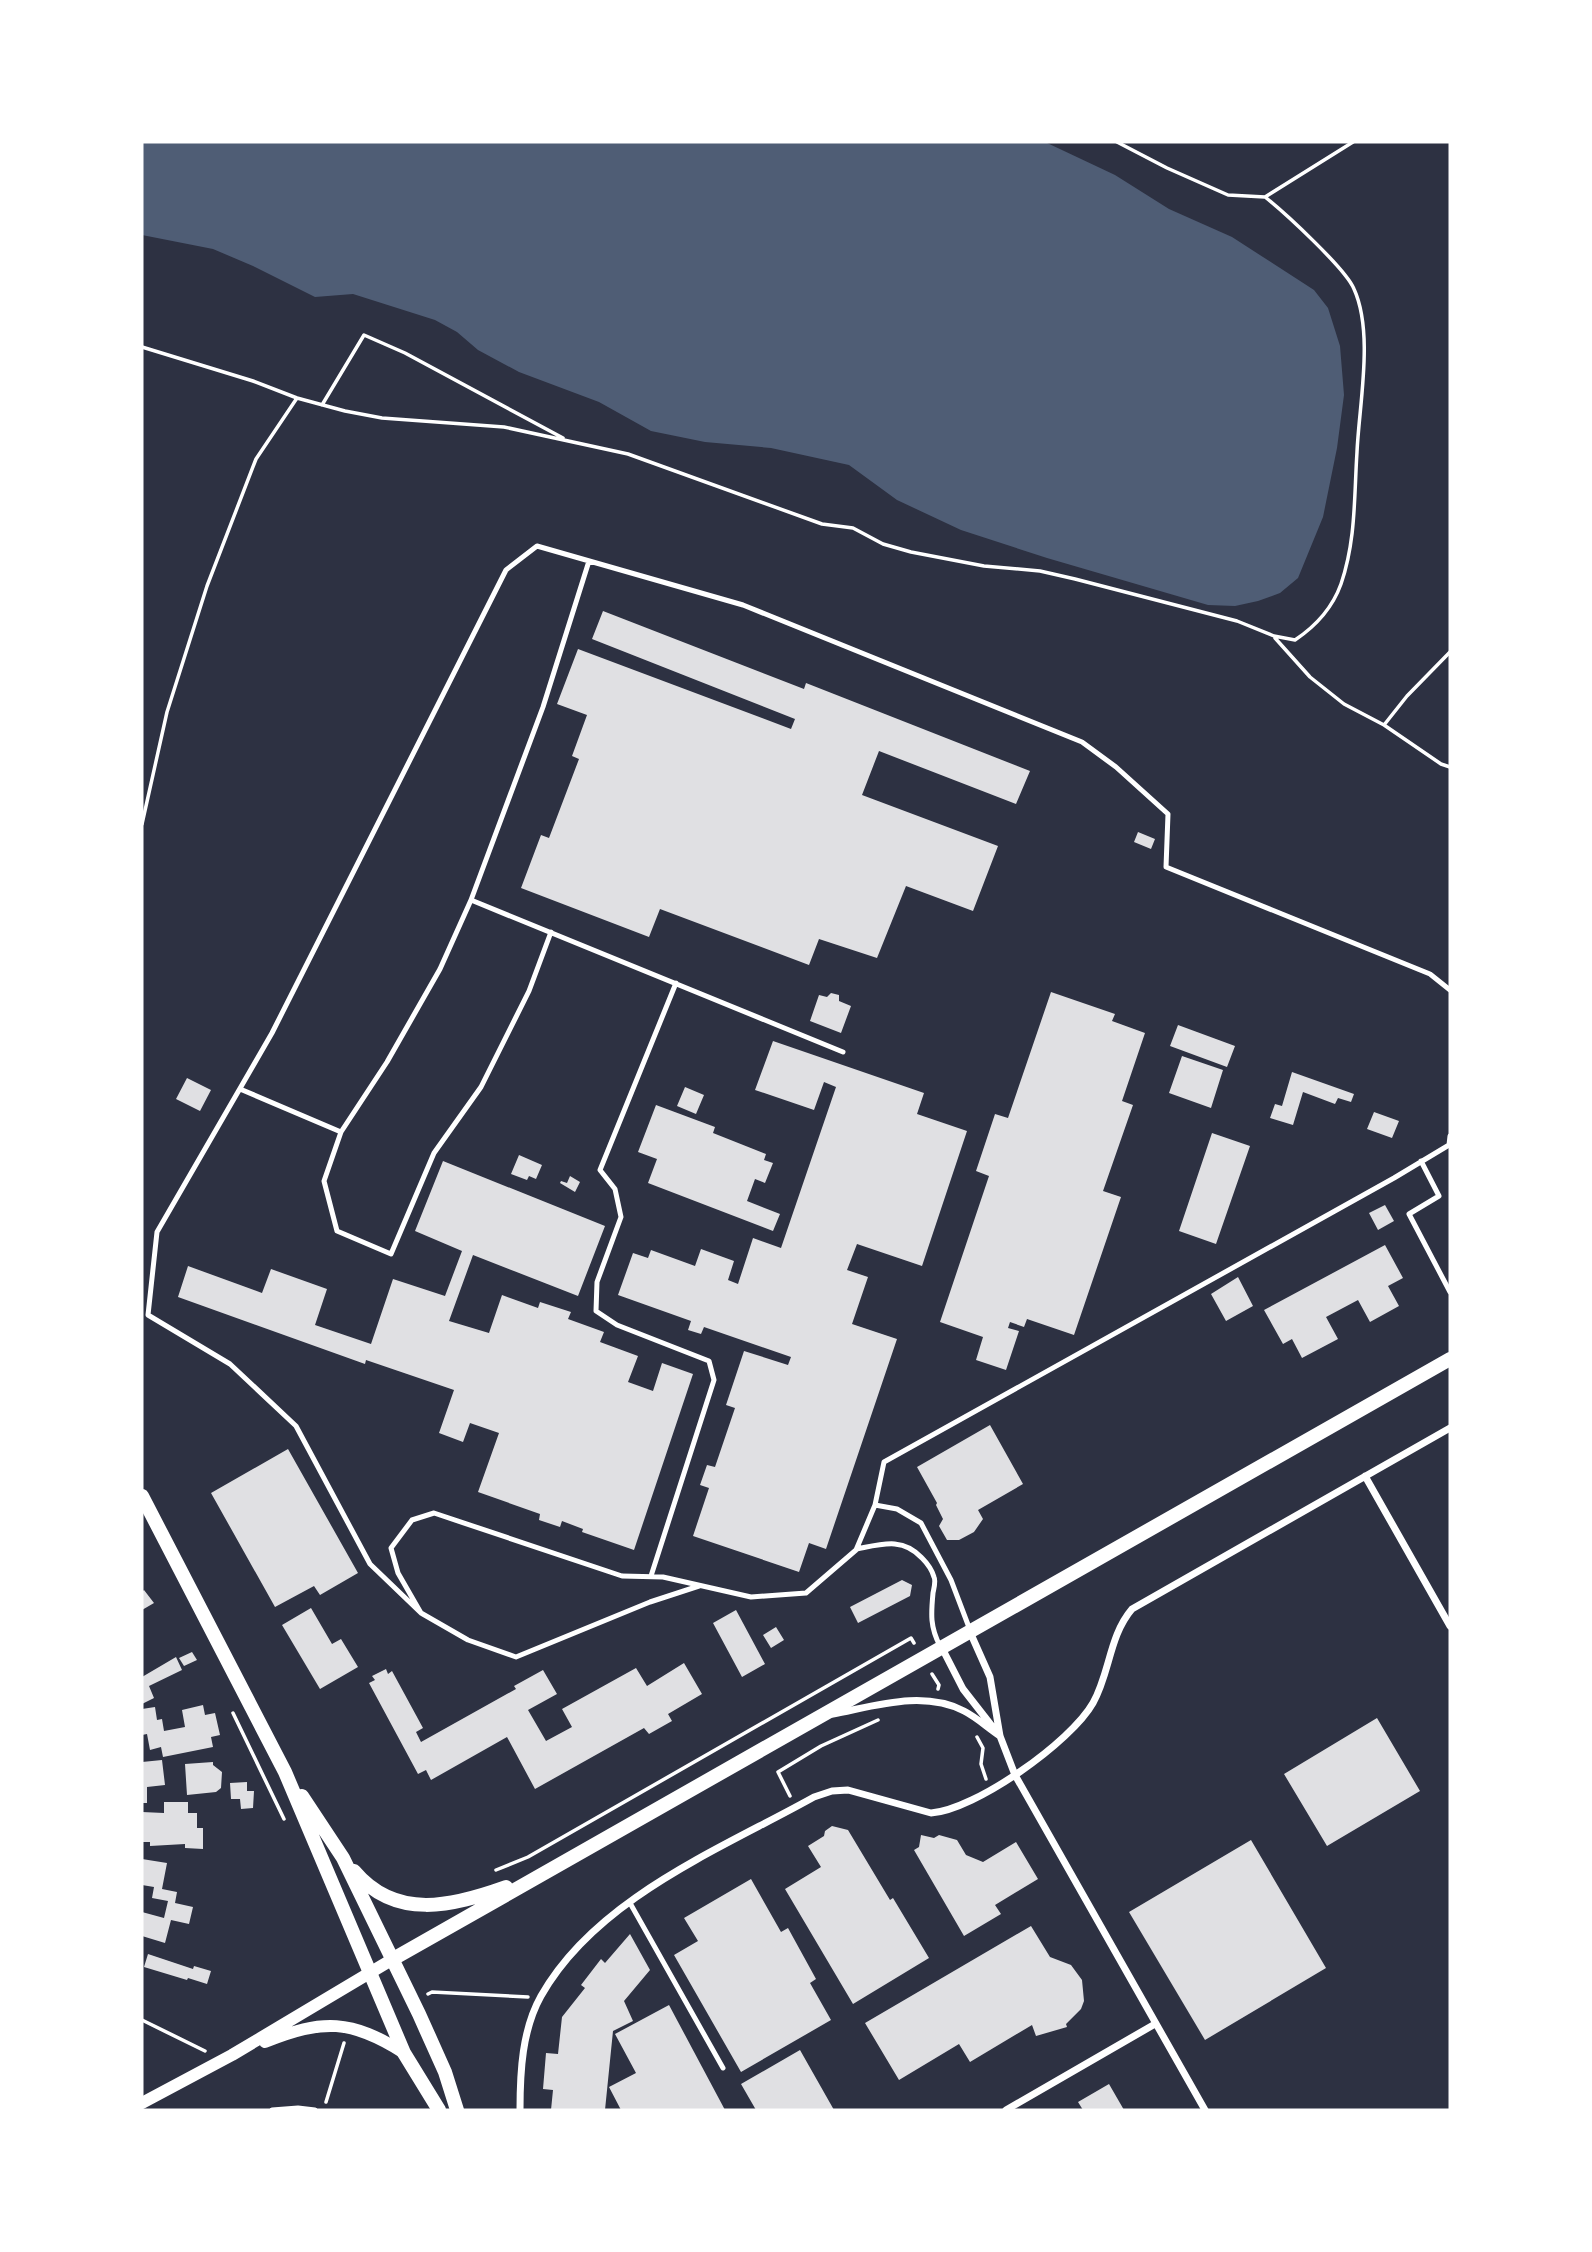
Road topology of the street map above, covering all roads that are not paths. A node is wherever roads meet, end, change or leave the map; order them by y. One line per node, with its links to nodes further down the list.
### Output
1 (589, 561): 2 (lane); 5 (lane); 7 (lane)
2 (471, 900): 3 (lane); 8 (lane)
3 (551, 932): 4 (lane); 8 (lane)
4 (676, 983): 6 (lane); 18 (lane)
5 (1450, 990)
6 (843, 1052)
7 (240, 1089): 8 (lane); 20 (lane)
8 (341, 1132)
9 (1450, 1136): 10 (lane)
10 (1421, 1161): 11 (lane); 16 (lane)
11 (1450, 1292)
12 (1450, 1359): 22 (main road)
13 (1450, 1428): 14 (street)
14 (1365, 1476): 21 (street); 27 (street)
15 (142, 1496): 26 (main road)
16 (875, 1505): 17 (lane); 22 (lane)
17 (856, 1550): 19 (lane); 23 (lane)
18 (651, 1576): 19 (lane); 20 (lane)
19 (699, 1586): 20 (lane)
20 (421, 1613)
21 (1450, 1626)
22 (970, 1631): 23 (main road); 25 (street)
23 (942, 1648): 24 (main road); 25 (street)
24 (822, 1716): 25 (street); 29 (main road)
25 (1000, 1736): 27 (street)
26 (285, 1772): 28 (main road); 32 (main road)
27 (1015, 1775): 30 (street); 33 (street)
28 (343, 1857): 29 (main road); 31 (main road)
29 (541, 1875): 31 (main road)
30 (630, 1903): 36 (lane); 42 (street)
31 (393, 1959): 32 (street); 41 (main road)
32 (369, 1974): 34 (main road); 35 (street)
33 (1154, 2024): 43 (street); 44 (street)
34 (404, 2053): 35 (street); 40 (main road)
35 (227, 2057): 37 (street)
36 (723, 2068)
37 (142, 2103)
38 (272, 2110): 39 (lane)
39 (314, 2110)
40 (439, 2110)
41 (457, 2110)
42 (520, 2110)
43 (1006, 2110)
44 (1205, 2110)

